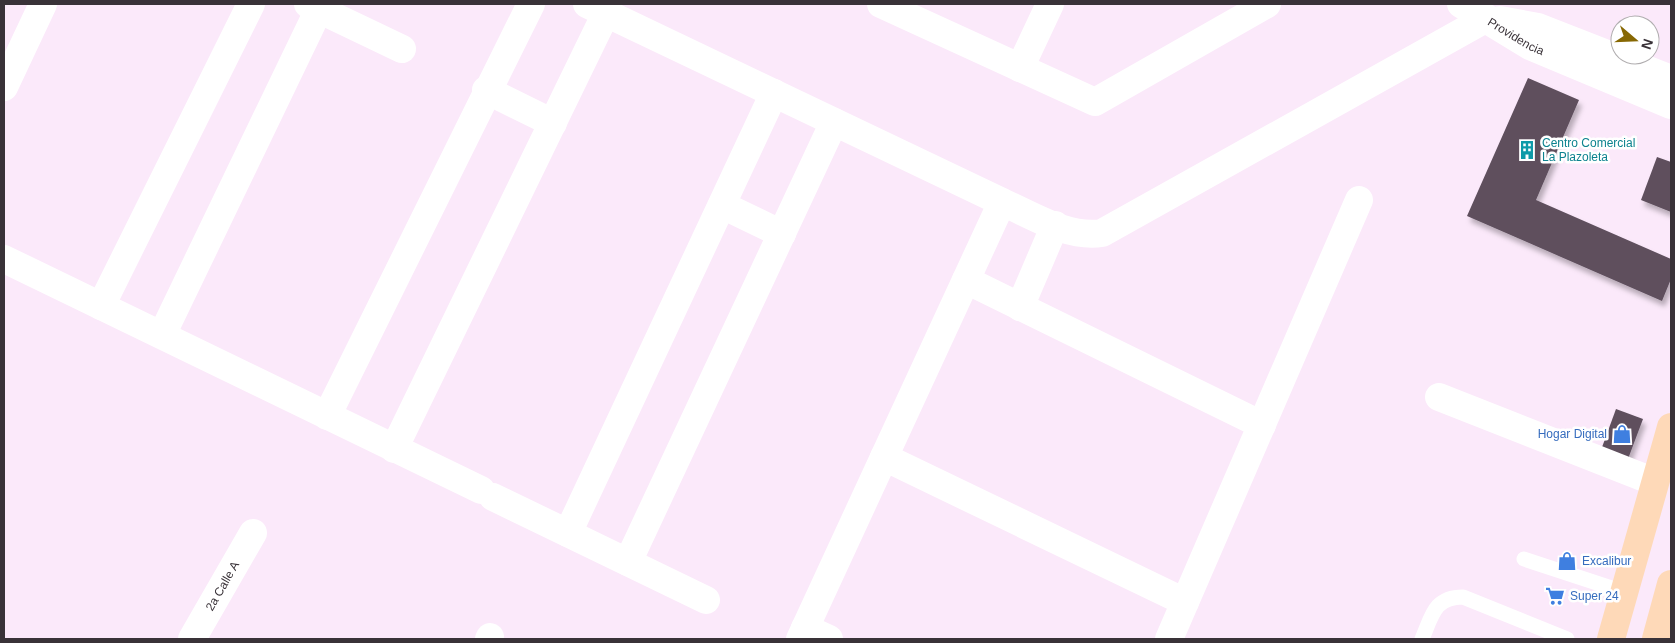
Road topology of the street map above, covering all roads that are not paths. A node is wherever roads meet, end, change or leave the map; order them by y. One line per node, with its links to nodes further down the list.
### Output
1 (43, 4): 14 (street)
2 (251, 4): 27 (street)
3 (531, 4): 15 (street)
4 (882, 4): 12 (street)
5 (1050, 4): 12 (street)
6 (1267, 4): 12 (street)
7 (1461, 4): 10 (street)
8 (314, 6): 11 (street); 29 (street)
9 (596, 8): 16 (street); 19 (street)
10 (1486, 18): 13 (street, Providencia); 17 (street, Providencia); 23 (street)
11 (402, 49)
12 (1020, 68)
13 (1671, 78)
14 (4, 87)
15 (486, 90): 19 (street); 31 (street)
16 (774, 93): 18 (street); 22 (street)
17 (1671, 105)
18 (834, 122): 21 (street); 24 (street)
19 (553, 123): 34 (street)
20 (1359, 200): 32 (street)
21 (1002, 202): 23 (street); 26 (street)
22 (722, 205): 24 (street); 38 (street)
23 (1055, 226): 28 (street)
24 (782, 234): 40 (street)
25 (4, 259): 27 (street)
26 (966, 280): 28 (street); 35 (street)
27 (101, 306): 29 (street)
28 (1020, 307): 32 (street)
29 (162, 336): 31 (street)
30 (1439, 397): 36 (street)
31 (327, 416): 34 (street)
32 (1262, 425): 44 (street)
33 (1671, 427): 36 (main road)
34 (394, 449): 38 (street)
35 (884, 457): 44 (street); 45 (street)
36 (1655, 482): 42 (main road)
37 (253, 533): 46 (street, 2a Calle A)
38 (568, 533): 40 (street)
39 (1524, 559): 42 (lane)
40 (628, 562): 43 (street)
41 (1671, 584): 51 (main road)
42 (1624, 592): 50 (main road)
43 (706, 600)
44 (1186, 602): 47 (street)
45 (812, 635)
46 (192, 639)
47 (1169, 639)
48 (1422, 639): 49 (lane)
49 (1567, 639)
50 (1612, 639)
51 (1656, 639)

